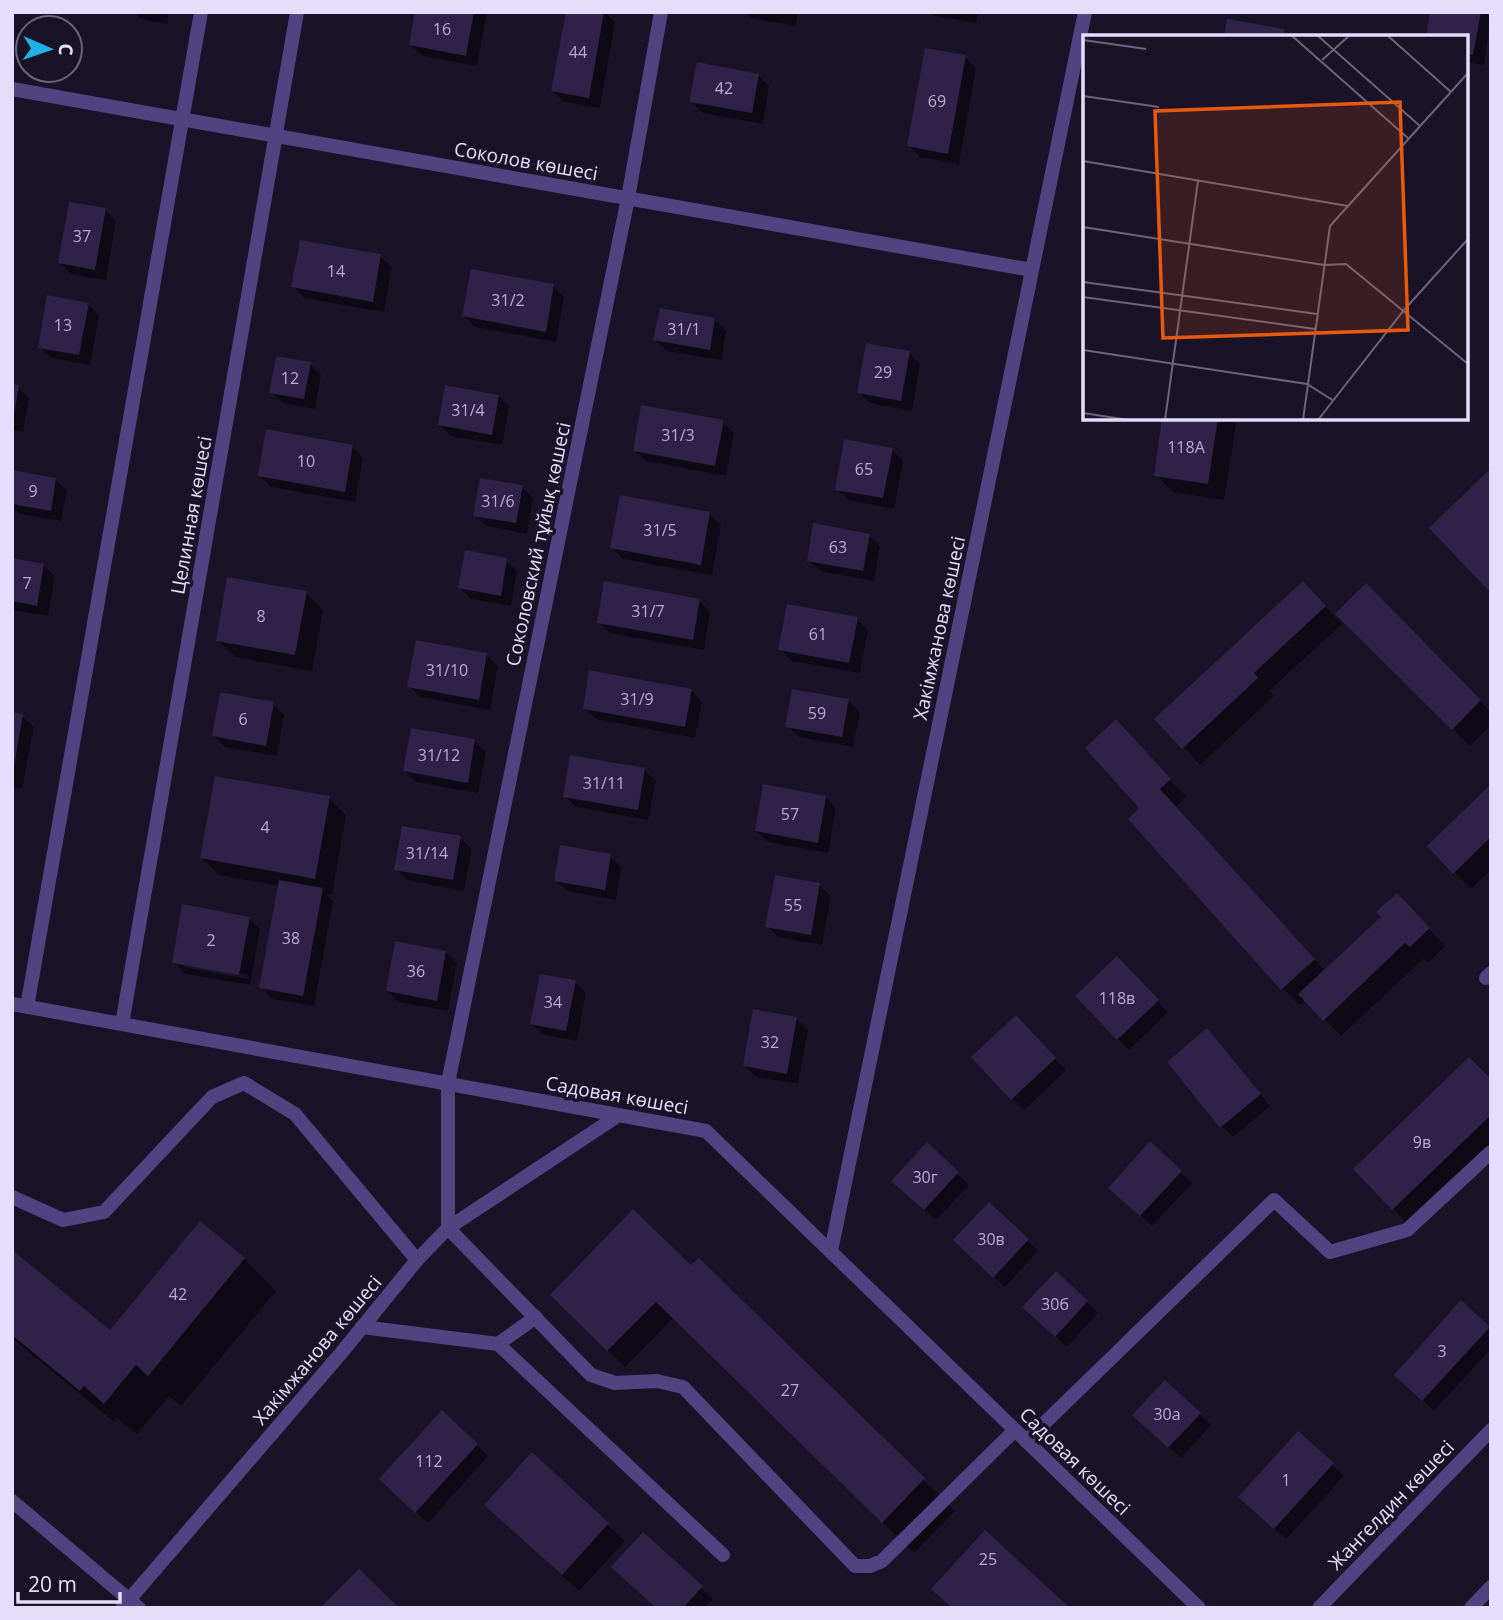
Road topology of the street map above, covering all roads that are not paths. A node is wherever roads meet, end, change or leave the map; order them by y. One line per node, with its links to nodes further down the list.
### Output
1 (201, 12): 6 (street)
2 (297, 12): 7 (street, Целинная көшесі)
3 (661, 12): 8 (street, Соколовский тұйық көшесі)
4 (1085, 12): 9 (street, Хакімжанова көшесі)
5 (12, 89): 6 (street, Соколов көшесі)
6 (182, 119): 7 (street, Соколов көшесі); 10 (street)
7 (276, 136): 8 (street, Соколов көшесі); 11 (street, Целинная көшесі)
8 (628, 198): 9 (street, Соколов көшесі); 12 (street, Соколовский тұйық көшесі)
9 (1032, 270): 17 (street, Хакімжанова көшесі)
10 (20, 1006): 11 (street, Садовая көшесі)
11 (122, 1024): 12 (street, Садовая көшесі)
12 (448, 1083): 13 (street, Садовая көшесі); 16 (street)
13 (619, 1115): 16 (street, Хакімжанова көшесі); 17 (street, Садовая көшесі)
14 (1491, 1152): 23 (street)
15 (12, 1197): 18 (street)
16 (448, 1228): 18 (street, Хакімжанова көшесі); 19 (street)
17 (831, 1251): 23 (street, Садовая көшесі)
18 (417, 1260): 20 (street, Хакімжанова көшесі)
19 (536, 1317): 21 (street); 23 (street)
20 (362, 1327): 21 (street); 27 (street, Хакімжанова көшесі)
21 (498, 1344): 25 (street)
22 (1491, 1430): 29 (street, Жангелдин көшесі)
23 (1021, 1435): 28 (street, Садовая көшесі)
24 (12, 1501): 27 (street)
25 (723, 1555)
26 (1491, 1587): 30 (street)
27 (130, 1605)
28 (1199, 1608)
29 (1319, 1608)
30 (1471, 1608)

